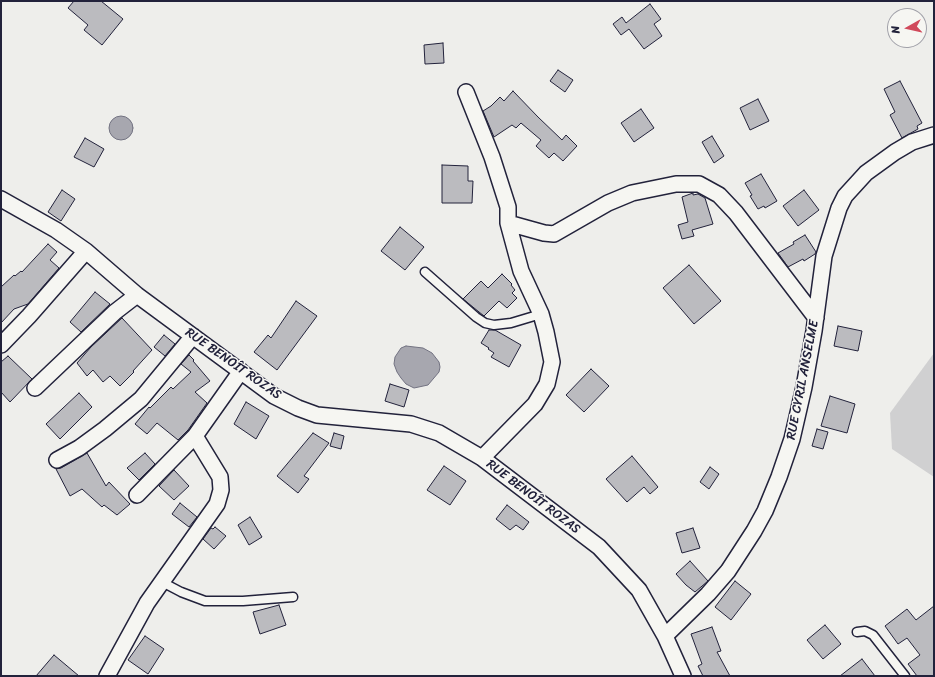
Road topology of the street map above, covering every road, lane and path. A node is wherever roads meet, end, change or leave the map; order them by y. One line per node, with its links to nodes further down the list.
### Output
1 (466, 92): 4 (street)
2 (934, 135): 9 (street, RUE CYRIL ANSELME)
3 (1, 199): 5 (street, RUE BENOÎT ROZAS)
4 (508, 223): 8 (street); 9 (street)
5 (86, 251): 7 (street, RUE BENOÎT ROZAS); 11 (street)
6 (425, 272): 8 (lane)
7 (137, 295): 10 (street, RUE BENOÎT ROZAS); 13 (street)
8 (541, 314): 15 (street)
9 (816, 318): 21 (street, RUE CYRIL ANSELME)
10 (193, 336): 12 (street, RUE BENOÎT ROZAS); 16 (street)
11 (1, 345)
12 (241, 371): 14 (street); 15 (street, RUE BENOÎT ROZAS)
13 (36, 388)
14 (194, 436): 17 (street); 18 (street)
15 (482, 458): 21 (street, RUE BENOÎT ROZAS)
16 (57, 460)
17 (137, 495)
18 (162, 582): 19 (lane); 22 (street)
19 (293, 597)
20 (857, 632): 24 (lane)
21 (665, 636): 23 (street, RUE BENOÎT ROZAS)
22 (107, 676)
23 (682, 676)
24 (905, 676)

